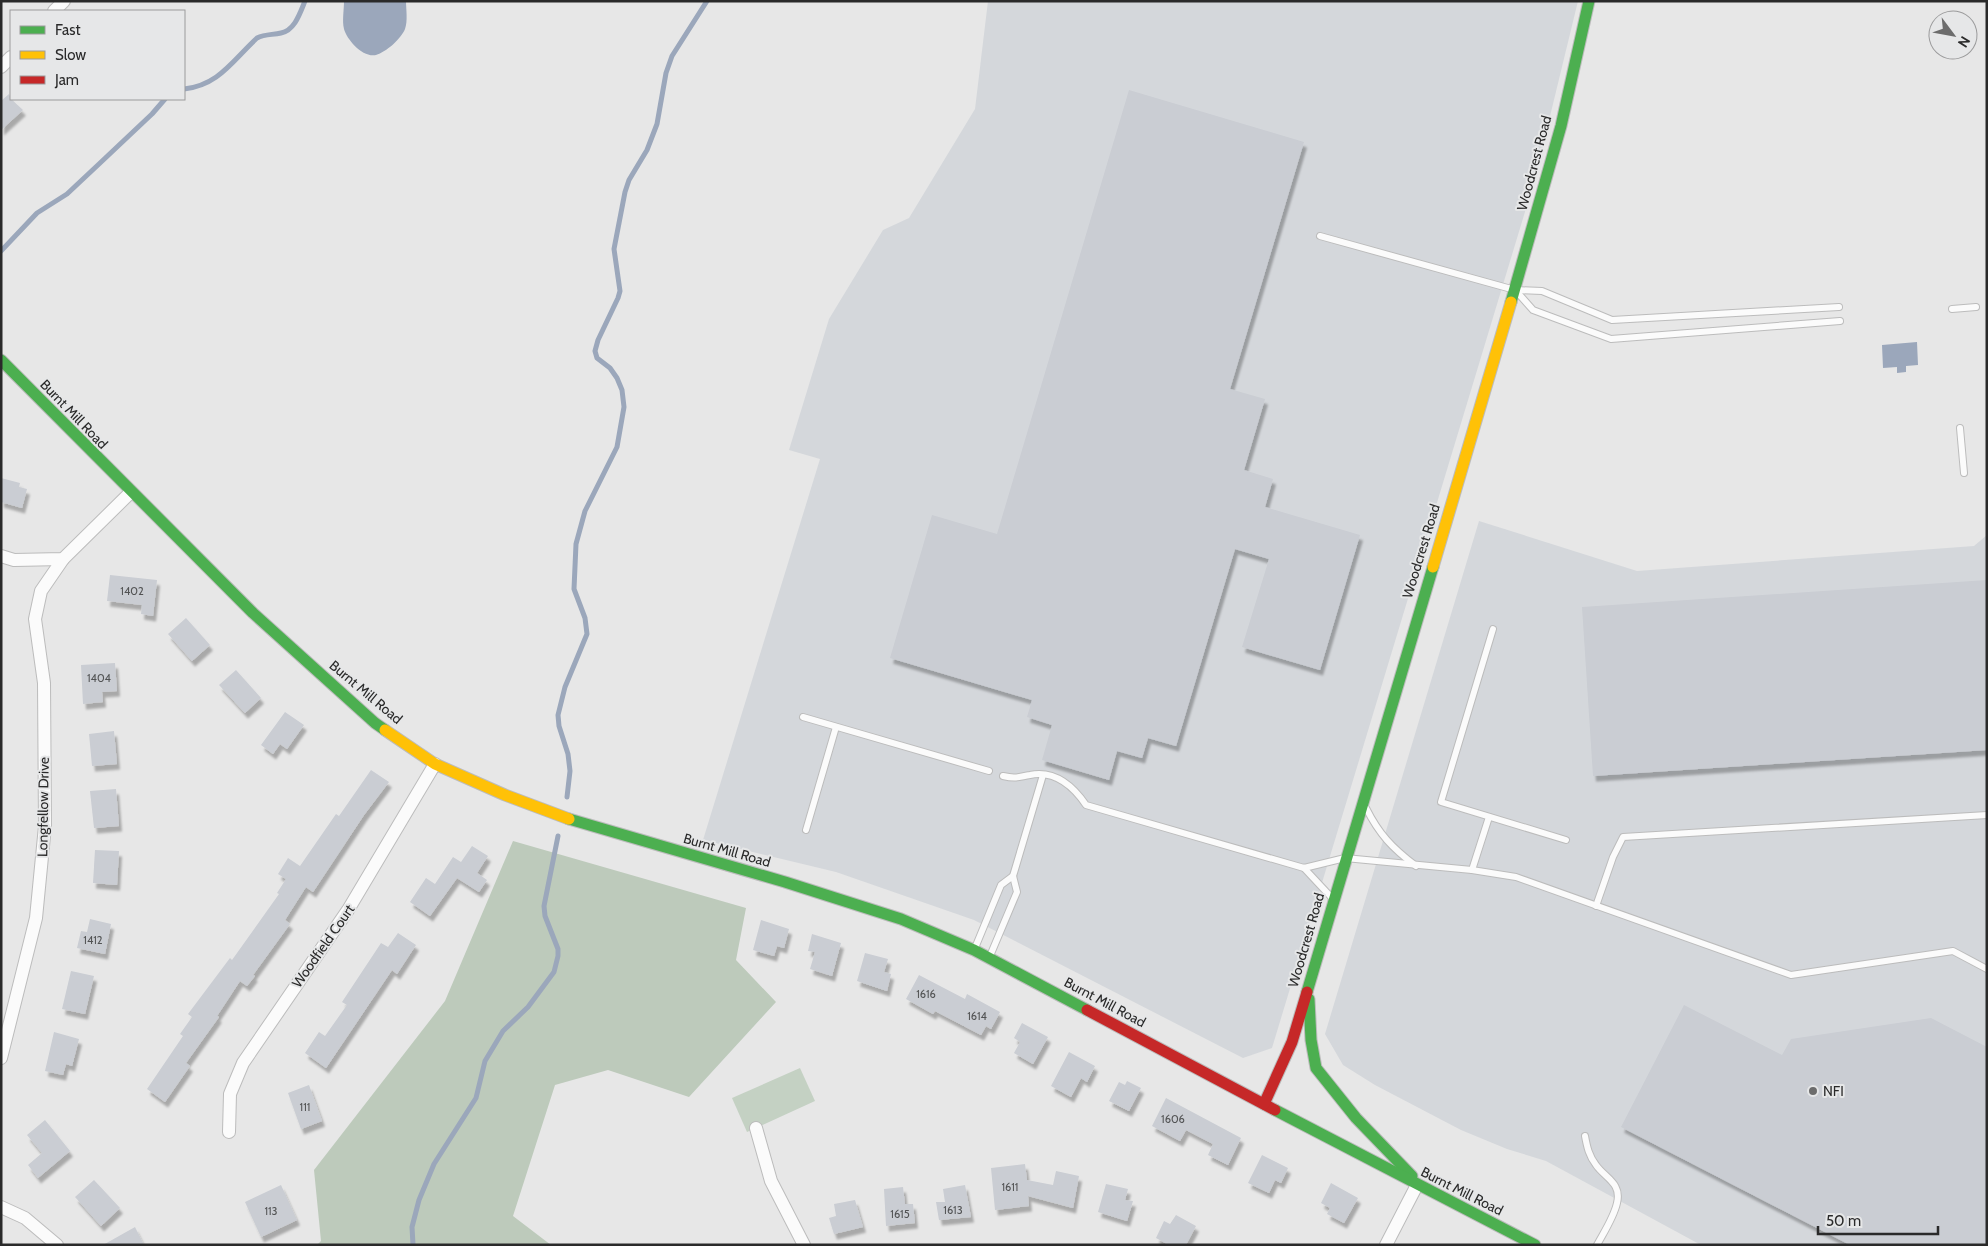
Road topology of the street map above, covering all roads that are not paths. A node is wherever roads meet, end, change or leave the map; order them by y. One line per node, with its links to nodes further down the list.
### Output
1 (64, 1): 3 (street)
2 (1589, 1): 7 (main road, Woodcrest Road)
3 (55, 10)
4 (10, 58): 5 (street)
5 (1, 67)
6 (1320, 236): 7 (lane)
7 (1515, 290): 8 (lane); 11 (lane); 25 (main road, Woodcrest Road)
8 (1839, 307)
9 (1976, 307): 10 (lane)
10 (1952, 309)
11 (1840, 322)
12 (1, 360): 15 (main road, Burnt Mill Road)
13 (1960, 428): 14 (lane)
14 (1964, 473)
15 (131, 492): 17 (street, Longfellow Drive); 21 (main road, Burnt Mill Road)
16 (1, 556): 17 (street)
17 (64, 559): 41 (street, Longfellow Drive)
18 (1493, 629): 27 (lane)
19 (803, 717): 20 (lane)
20 (836, 727): 22 (lane); 28 (lane)
21 (435, 764): 37 (main road, Burnt Mill Road); 44 (street, Woodfield Court)
22 (989, 772)
23 (1043, 775): 24 (lane); 32 (lane); 34 (lane)
24 (1003, 776)
25 (1362, 801): 30 (main road, Woodcrest Road); 31 (lane)
26 (1987, 815): 36 (lane)
27 (1489, 817): 29 (lane); 33 (lane)
28 (806, 830)
29 (1566, 840)
30 (1345, 858): 31 (lane); 32 (lane); 35 (main road, Woodcrest Road)
31 (1417, 866): 33 (lane)
32 (1304, 868): 35 (lane)
33 (1472, 870): 36 (lane)
34 (1013, 876): 37 (lane); 38 (lane)
35 (1333, 899): 40 (main road, Woodcrest Road)
36 (1596, 906): 39 (lane)
37 (974, 950): 38 (main road, Burnt Mill Road)
38 (990, 957): 42 (main road, Burnt Mill Road)
39 (1987, 968)
40 (1308, 987): 42 (main road, Woodcrest Road); 46 (main road)
41 (1, 1058)
42 (1264, 1104): 46 (main road, Burnt Mill Road)
43 (756, 1128): 49 (street)
44 (229, 1132)
45 (1584, 1136): 52 (lane)
46 (1418, 1185): 50 (street); 51 (main road, Burnt Mill Road)
47 (1, 1207): 48 (street)
48 (57, 1245)
49 (804, 1245)
50 (1386, 1245)
51 (1535, 1245)
52 (1597, 1245)

